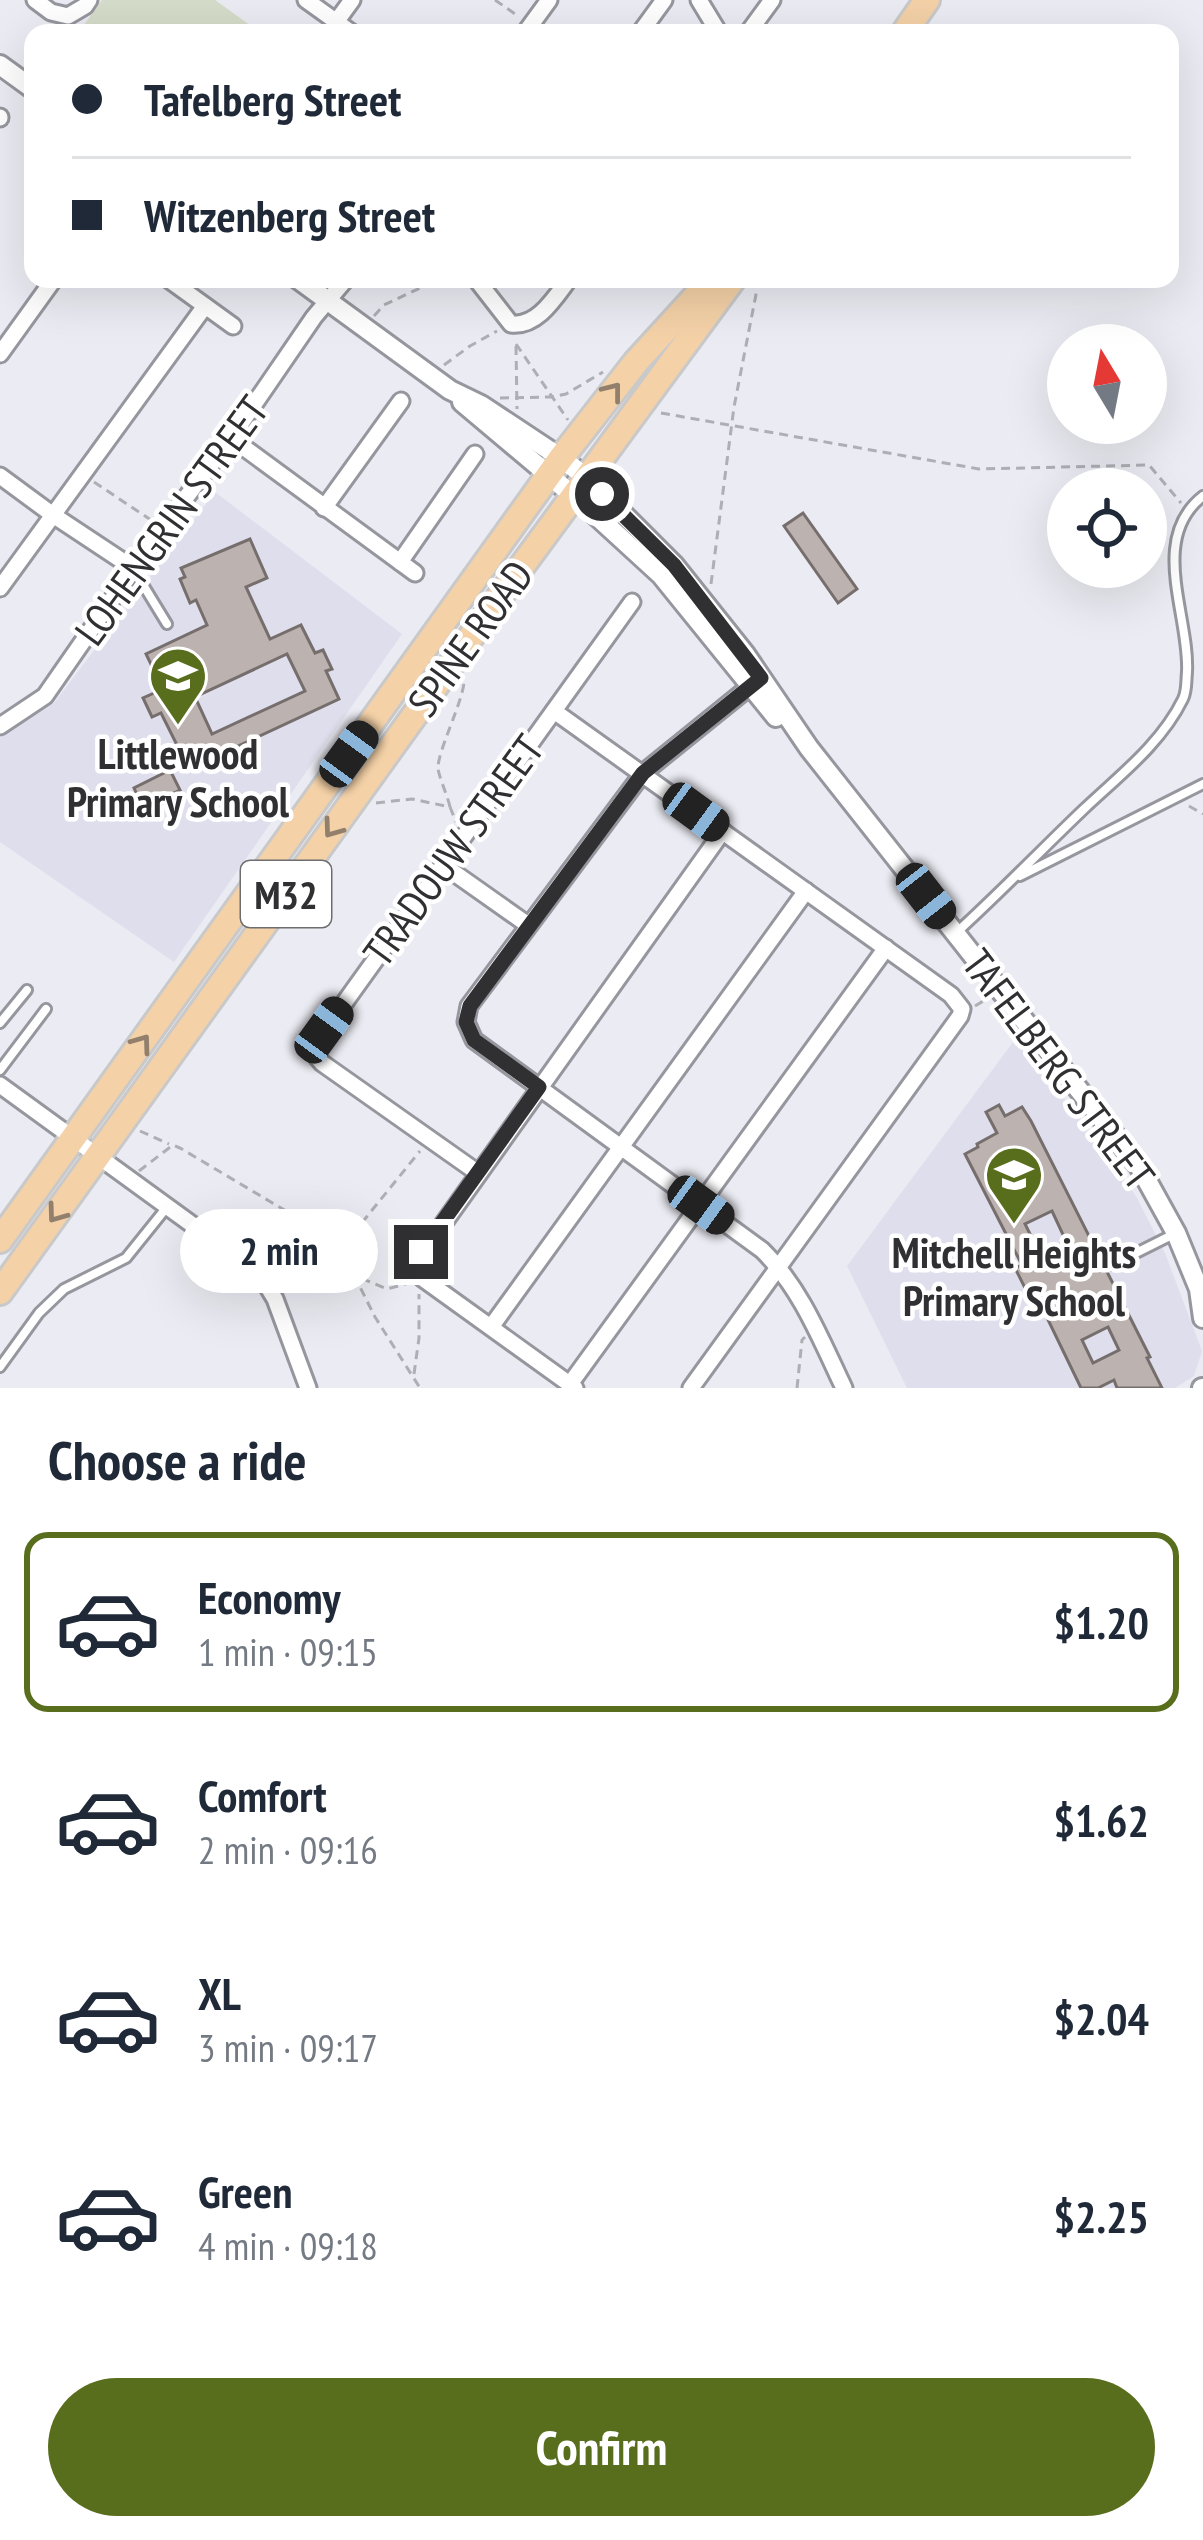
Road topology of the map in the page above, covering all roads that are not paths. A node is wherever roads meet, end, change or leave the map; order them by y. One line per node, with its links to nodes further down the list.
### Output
1 (35, 0): 2 (street)
2 (89, 0)
3 (306, 0): 6 (street)
4 (352, 0): 6 (street)
5 (549, 0): 8 (street)
6 (336, 22): 7 (street)
7 (339, 24)
8 (525, 24)
9 (48, 288): 20 (street)
10 (180, 288): 18 (street)
11 (311, 288): 17 (street, TAFELBERG STREET)
12 (340, 288): 17 (street, LOHENGRIN STREET)
13 (483, 288): 14 (street)
14 (562, 288)
15 (704, 288): 24 (main road, SPINE ROAD / M32, one-way to 15)
16 (726, 288): 26 (main road, SPINE ROAD / M32)
17 (330, 302): 22 (street, LOHENGRIN STREET); 24 (street, TAFELBERG STREET)
18 (205, 306): 19 (street); 29 (street)
19 (233, 326)
20 (0, 354)
21 (401, 400): 28 (street)
22 (231, 438): 28 (street); 31 (street, LOHENGRIN STREET)
23 (475, 454): 30 (street)
24 (555, 468): 26 (street, TAFELBERG STREET); 54 (main road, SPINE ROAD / M32, one-way to 24)
25 (0, 476): 29 (street)
26 (580, 487): 36 (street, TAFELBERG STREET); 56 (main road, SPINE ROAD / M32, one-way to 56)
27 (1203, 496): 43 (lane)
28 (324, 508): 30 (street)
29 (53, 515): 31 (street); 33 (street)
30 (400, 562): 32 (street)
31 (134, 568): 35 (lane); 38 (street, LOHENGRIN STREET)
32 (415, 573)
33 (0, 588)
34 (632, 602): 37 (street, TRADOUW STREET)
35 (167, 624)
36 (755, 682): 39 (street); 46 (street, TAFELBERG STREET)
37 (554, 711): 39 (street); 42 (street, TRADOUW STREET)
38 (0, 725)
39 (643, 773): 41 (street); 45 (street)
40 (1203, 784): 43 (lane)
41 (723, 831): 44 (street); 53 (street)
42 (443, 865): 45 (street); 57 (street, TRADOUW STREET)
43 (1013, 879): 46 (lane)
44 (806, 891): 47 (street); 55 (street)
45 (528, 926): 53 (street)
46 (955, 933): 60 (street, TAFELBERG STREET)
47 (886, 948): 58 (street); 63 (street)
48 (27, 990): 50 (lane)
49 (46, 1009): 51 (lane)
50 (0, 1024)
51 (0, 1070)
52 (0, 1085): 54 (street)
53 (539, 1087): 55 (street); 57 (street)
54 (74, 1138): 56 (street); 61 (main road, SPINE ROAD / M32)
55 (621, 1145): 58 (street); 67 (street)
56 (98, 1156): 59 (street); 65 (main road, SPINE ROAD / M32, one-way to 65)
57 (478, 1173): 67 (street)
58 (701, 1205): 63 (street); 69 (street)
59 (168, 1206): 68 (lane); 70 (street)
60 (1176, 1233): 62 (lane); 64 (street, TAFELBERG STREET)
61 (0, 1240)
62 (1112, 1264)
63 (779, 1266): 71 (street); 72 (street)
64 (1201, 1291): 66 (street, TAFELBERG STREET)
65 (0, 1292)
66 (1203, 1318)
67 (491, 1327): 69 (street)
68 (0, 1367)
69 (573, 1386)
70 (308, 1388)
71 (692, 1388)
72 (844, 1388)

